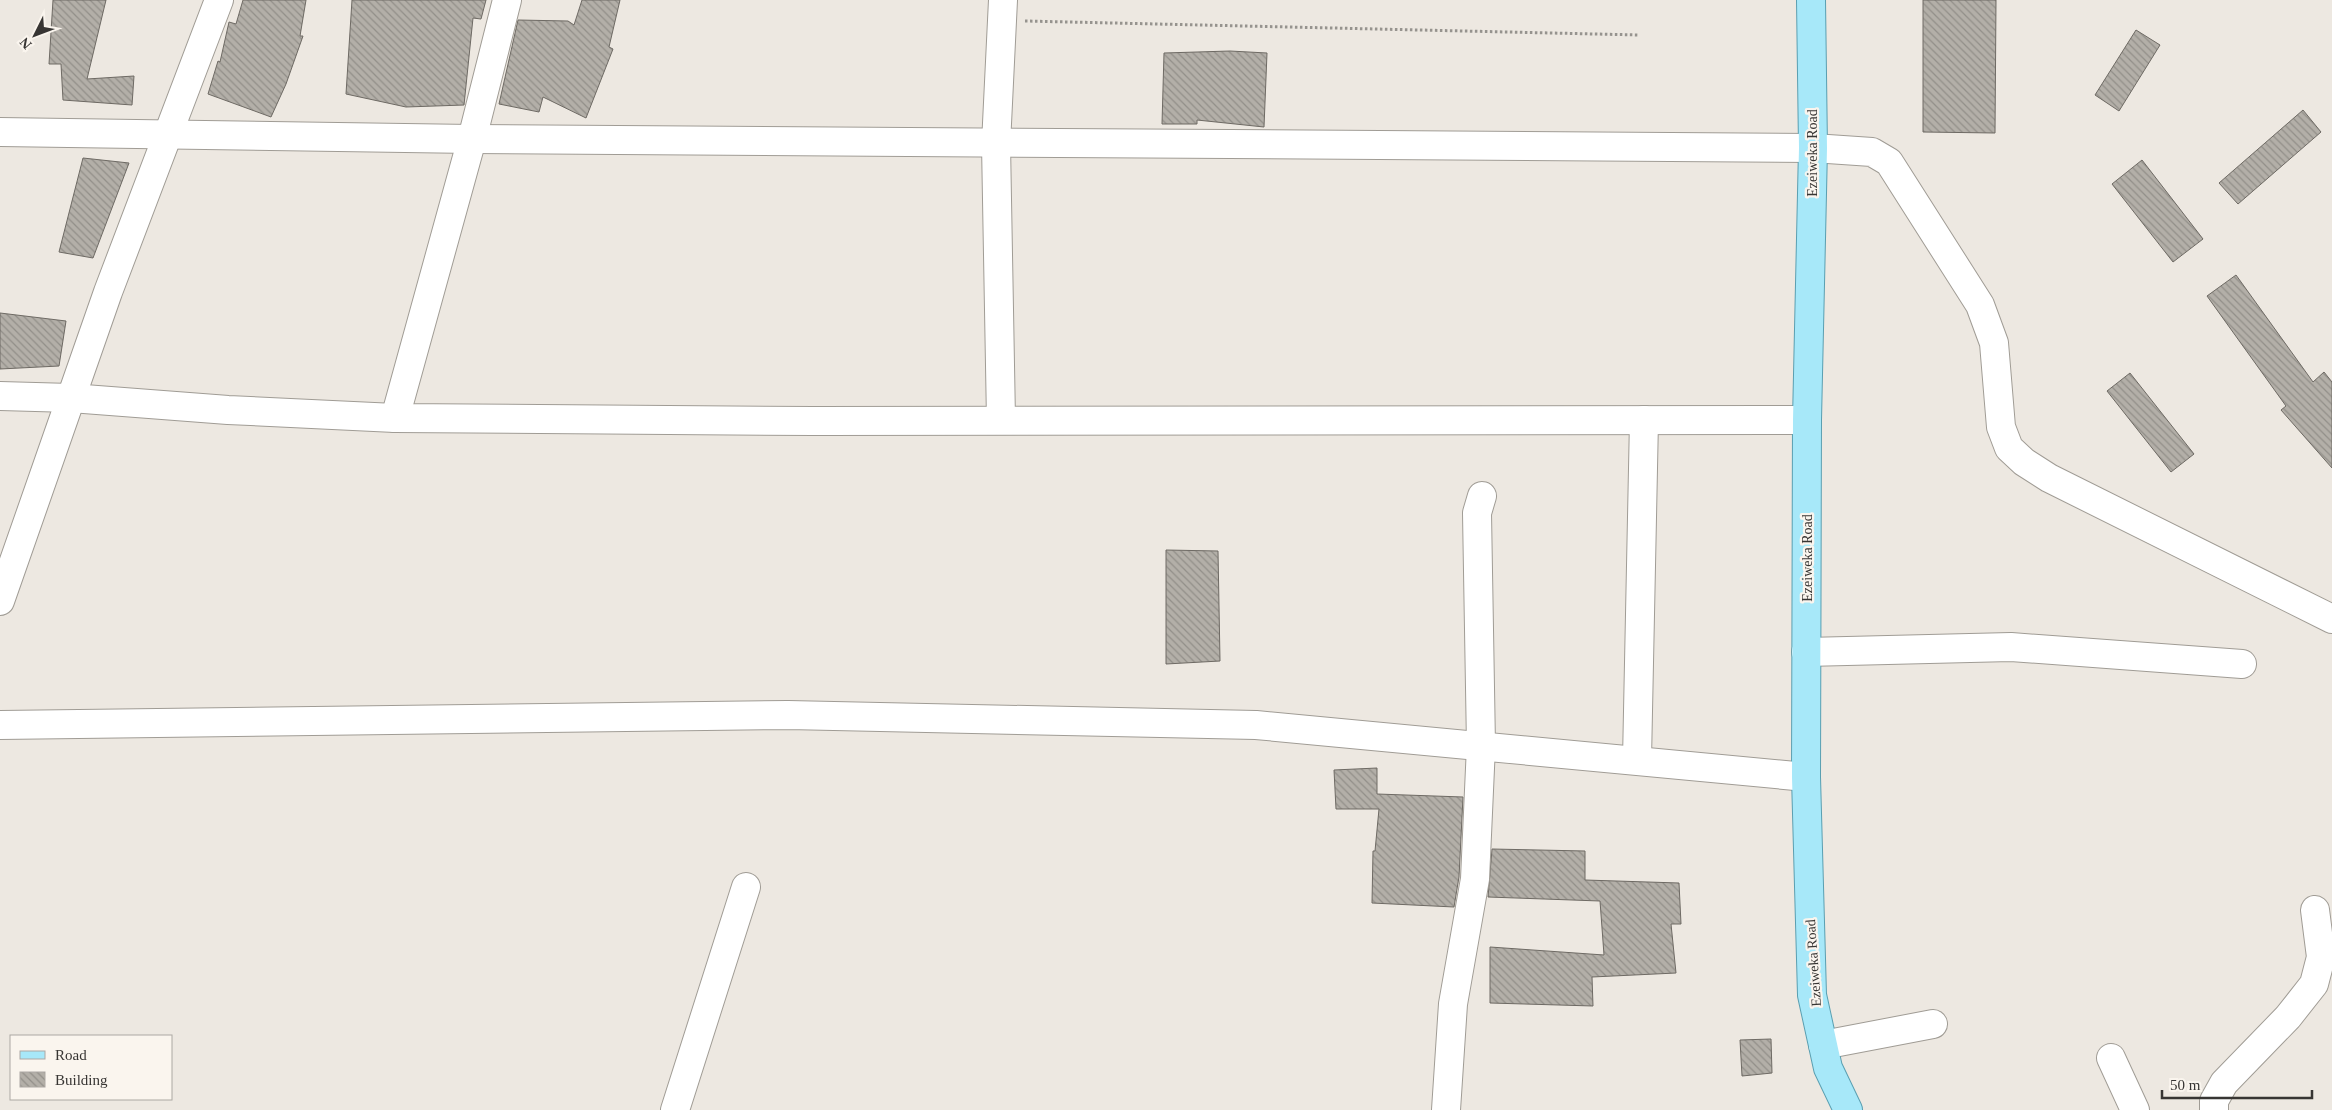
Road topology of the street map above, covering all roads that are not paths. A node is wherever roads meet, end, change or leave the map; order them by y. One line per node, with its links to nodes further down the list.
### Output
1 (219, 0): 6 (street)
2 (507, 0): 7 (street)
3 (1810, 0): 9 (main road, Ezeiweka Road)
4 (1003, 10): 8 (street)
5 (0, 132): 6 (street)
6 (170, 134): 7 (street); 11 (street)
7 (472, 139): 8 (street); 12 (street)
8 (996, 144): 9 (street); 13 (street)
9 (1813, 148): 15 (main road, Ezeiweka Road); 18 (street)
10 (0, 396): 11 (street)
11 (71, 398): 12 (street); 17 (street)
12 (395, 418): 13 (street)
13 (1001, 420): 14 (street)
14 (1644, 420): 15 (street); 23 (street)
15 (1807, 420): 19 (main road, Ezeiweka Road)
16 (1482, 496): 22 (street)
17 (0, 601)
18 (2332, 619)
19 (1806, 652): 20 (street); 24 (main road, Ezeiweka Road)
20 (2242, 664)
21 (0, 725): 22 (street)
22 (1482, 746): 23 (street); 31 (street)
23 (1636, 760): 24 (street)
24 (1806, 777): 28 (main road, Ezeiweka Road)
25 (746, 886): 30 (street)
26 (2315, 910): 34 (street)
27 (1934, 1024): 28 (street)
28 (1823, 1045): 32 (main road, Ezeiweka Road)
29 (2111, 1058): 33 (street)
30 (675, 1110)
31 (1446, 1110)
32 (1848, 1110)
33 (2135, 1110)
34 (2214, 1110)

